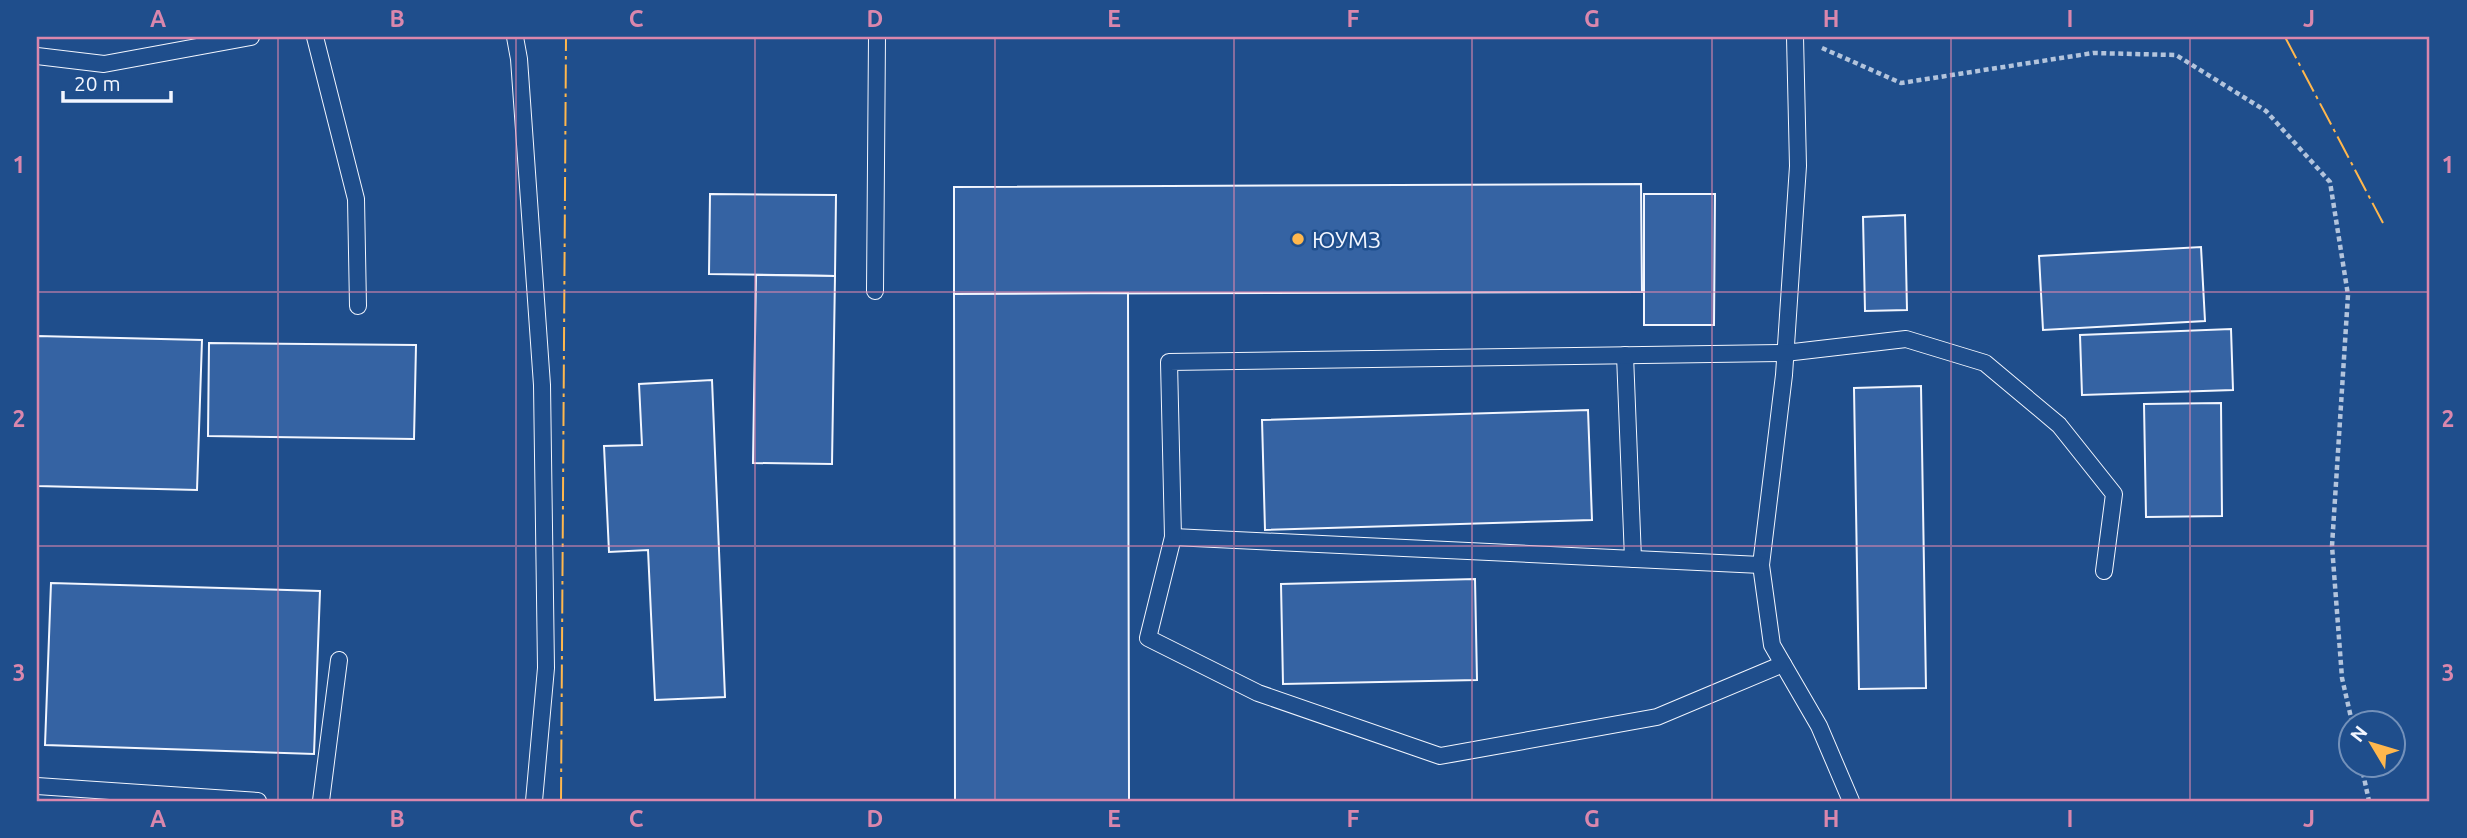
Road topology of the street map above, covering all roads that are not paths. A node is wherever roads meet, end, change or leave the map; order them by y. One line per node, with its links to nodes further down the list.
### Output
1 (251, 37): 6 (lane)
2 (315, 37): 8 (lane)
3 (515, 37): 20 (lane)
4 (877, 37): 7 (lane)
5 (1795, 37): 9 (lane)
6 (37, 56)
7 (876, 291)
8 (358, 306)
9 (1785, 353): 10 (lane); 13 (lane); 14 (lane)
10 (1625, 355): 11 (lane); 12 (lane)
11 (1173, 537): 12 (lane); 16 (lane)
12 (1633, 559): 13 (lane)
13 (1761, 565): 16 (lane)
14 (2104, 571)
15 (339, 660): 19 (lane)
16 (1783, 664): 21 (lane)
17 (37, 786): 18 (lane)
18 (258, 801)
19 (321, 801)
20 (534, 801)
21 (1851, 801)

